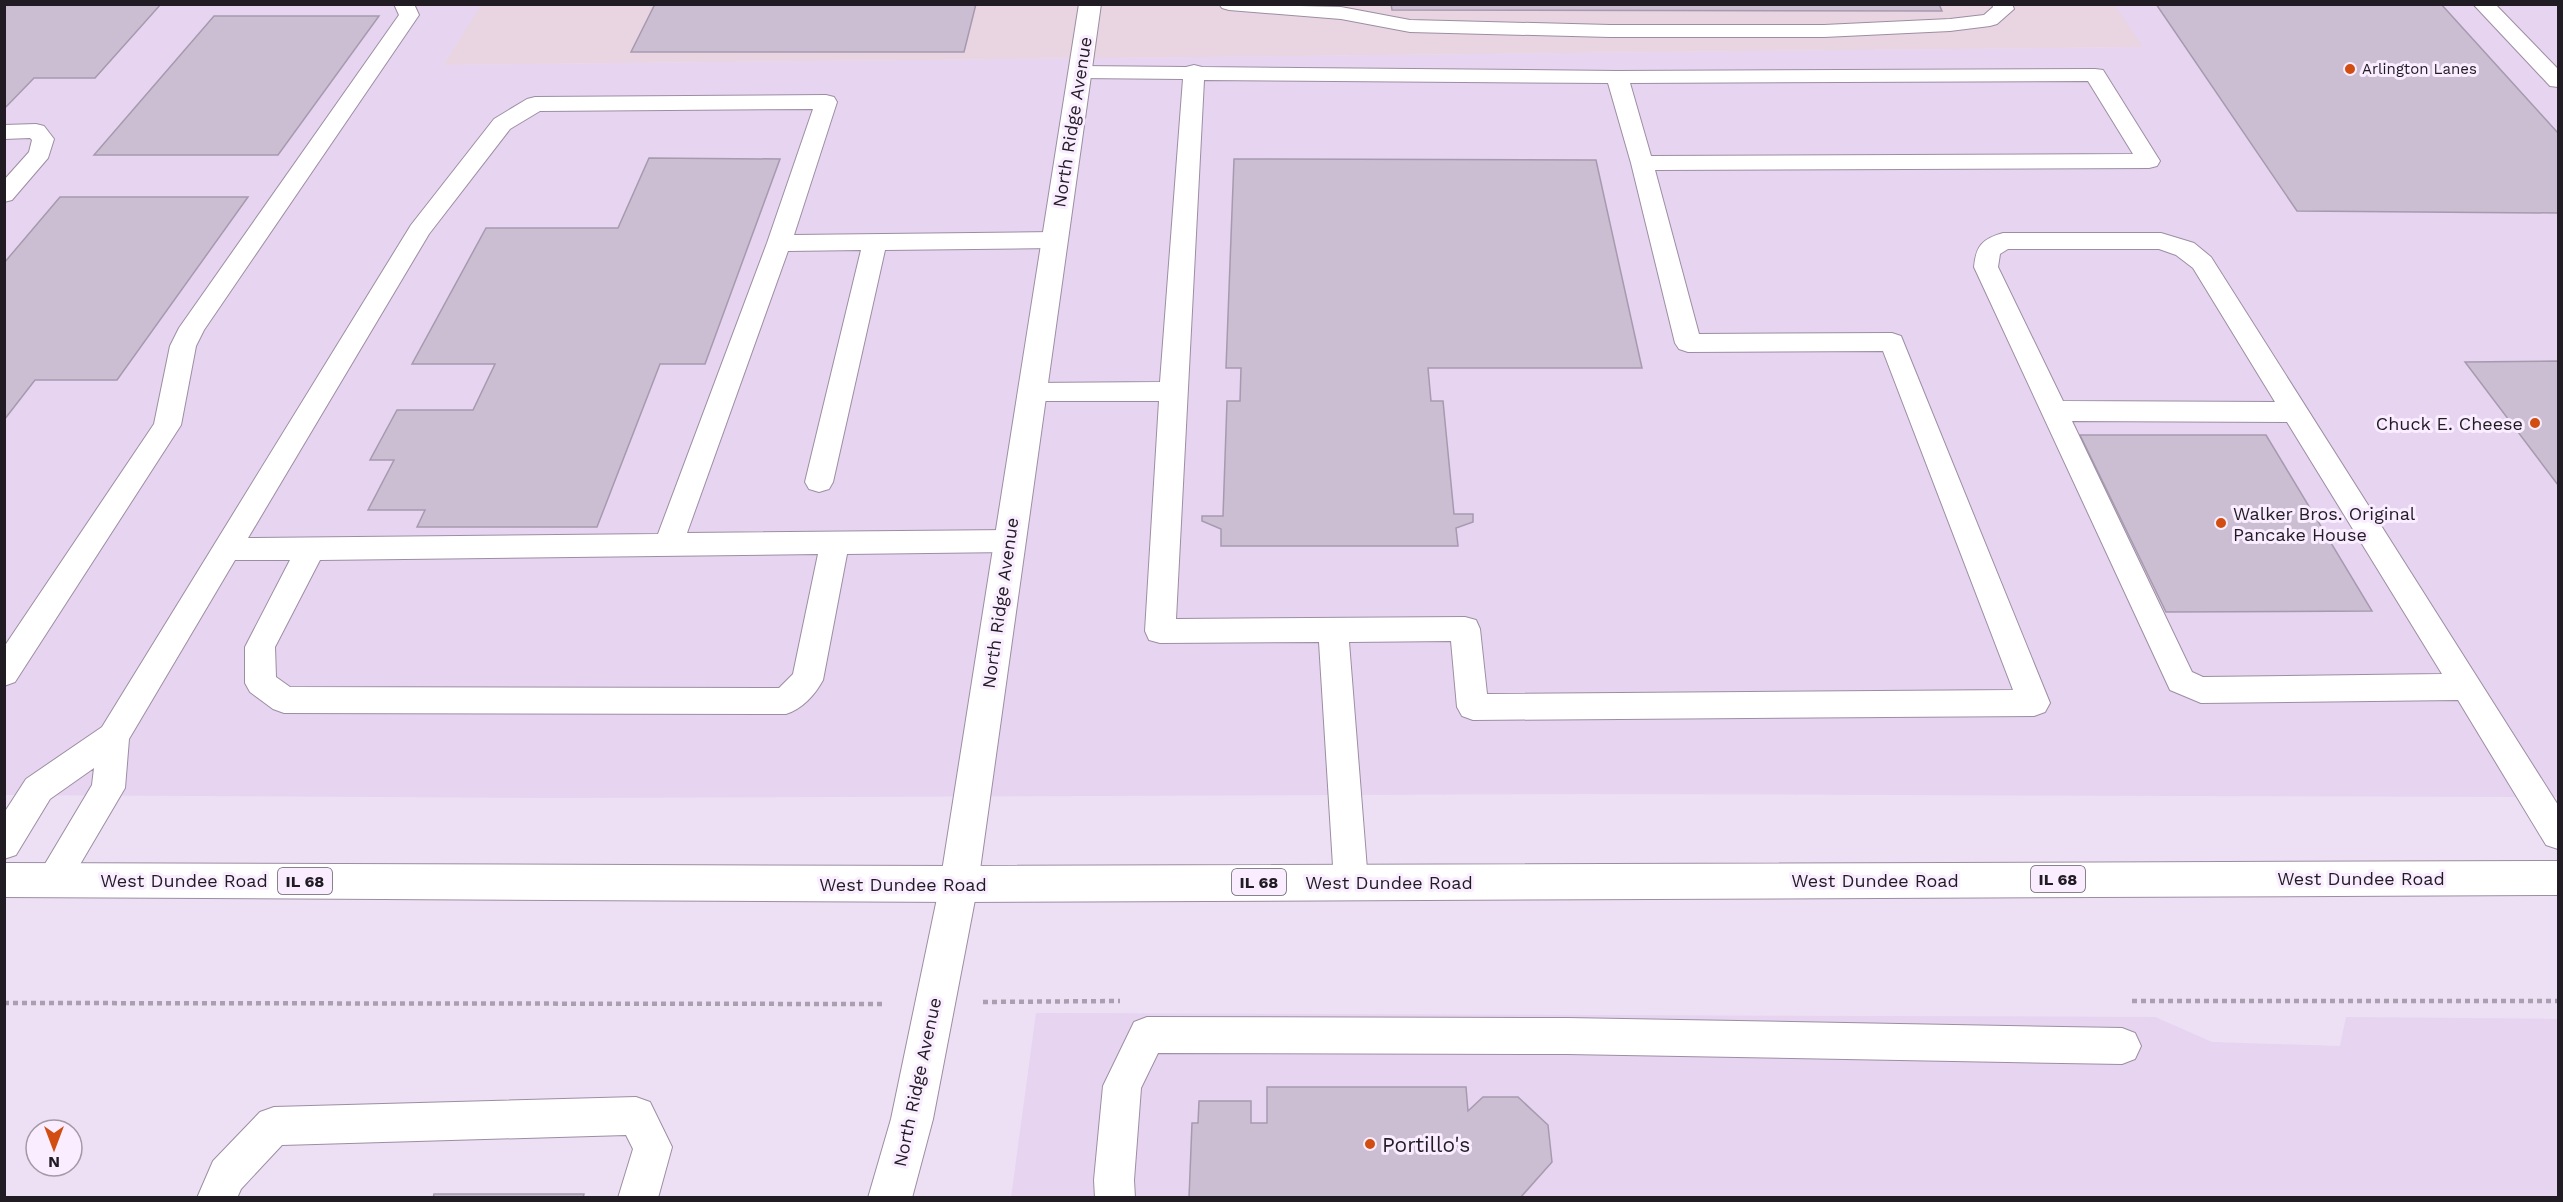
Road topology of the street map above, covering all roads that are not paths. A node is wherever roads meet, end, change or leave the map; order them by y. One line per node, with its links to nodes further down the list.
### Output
1 (404, 4): 29 (lane)
2 (1089, 4): 9 (main road, North Ridge Avenue)
3 (1229, 4): 6 (lane)
4 (2002, 4): 7 (lane)
5 (2483, 4): 11 (lane)
6 (1237, 5): 7 (lane)
7 (1341, 9)
8 (1194, 71): 9 (lane); 10 (lane); 18 (lane)
9 (1080, 72): 15 (main road, North Ridge Avenue)
10 (1617, 77): 13 (lane); 13 (lane)
11 (2559, 81)
12 (4, 132): 14 (lane)
13 (1642, 163): 28 (lane)
14 (4, 195)
15 (1054, 240): 16 (lane); 19 (main road, North Ridge Avenue)
16 (875, 242): 17 (lane); 22 (lane)
17 (779, 243): 25 (lane); 26 (lane)
18 (1173, 391): 19 (lane); 28 (lane)
19 (1032, 392): 23 (main road, North Ridge Avenue)
20 (2054, 411): 21 (lane); 21 (lane); 30 (lane)
21 (2295, 412): 30 (lane)
22 (819, 482)
23 (1010, 541): 24 (lane); 38 (main road, North Ridge Avenue)
24 (835, 543): 25 (lane); 27 (lane)
25 (668, 545): 27 (lane)
26 (226, 549): 27 (lane); 31 (lane)
27 (311, 549)
28 (1333, 630): 37 (lane)
29 (4, 673)
30 (2467, 687): 32 (lane)
31 (113, 737): 33 (lane); 35 (lane)
32 (2559, 834)
33 (4, 844)
34 (2559, 878): 37 (main road, West Dundee Road / IL 68)
35 (53, 879): 36 (main road, West Dundee Road / IL 68); 38 (main road, West Dundee Road / IL 68)
36 (4, 880)
37 (1351, 882): 38 (main road, West Dundee Road / IL 68)
38 (959, 884): 42 (main road, North Ridge Avenue)
39 (2122, 1046): 43 (lane)
40 (217, 1197): 41 (lane)
41 (638, 1197)
42 (890, 1197)
43 (1114, 1197)

